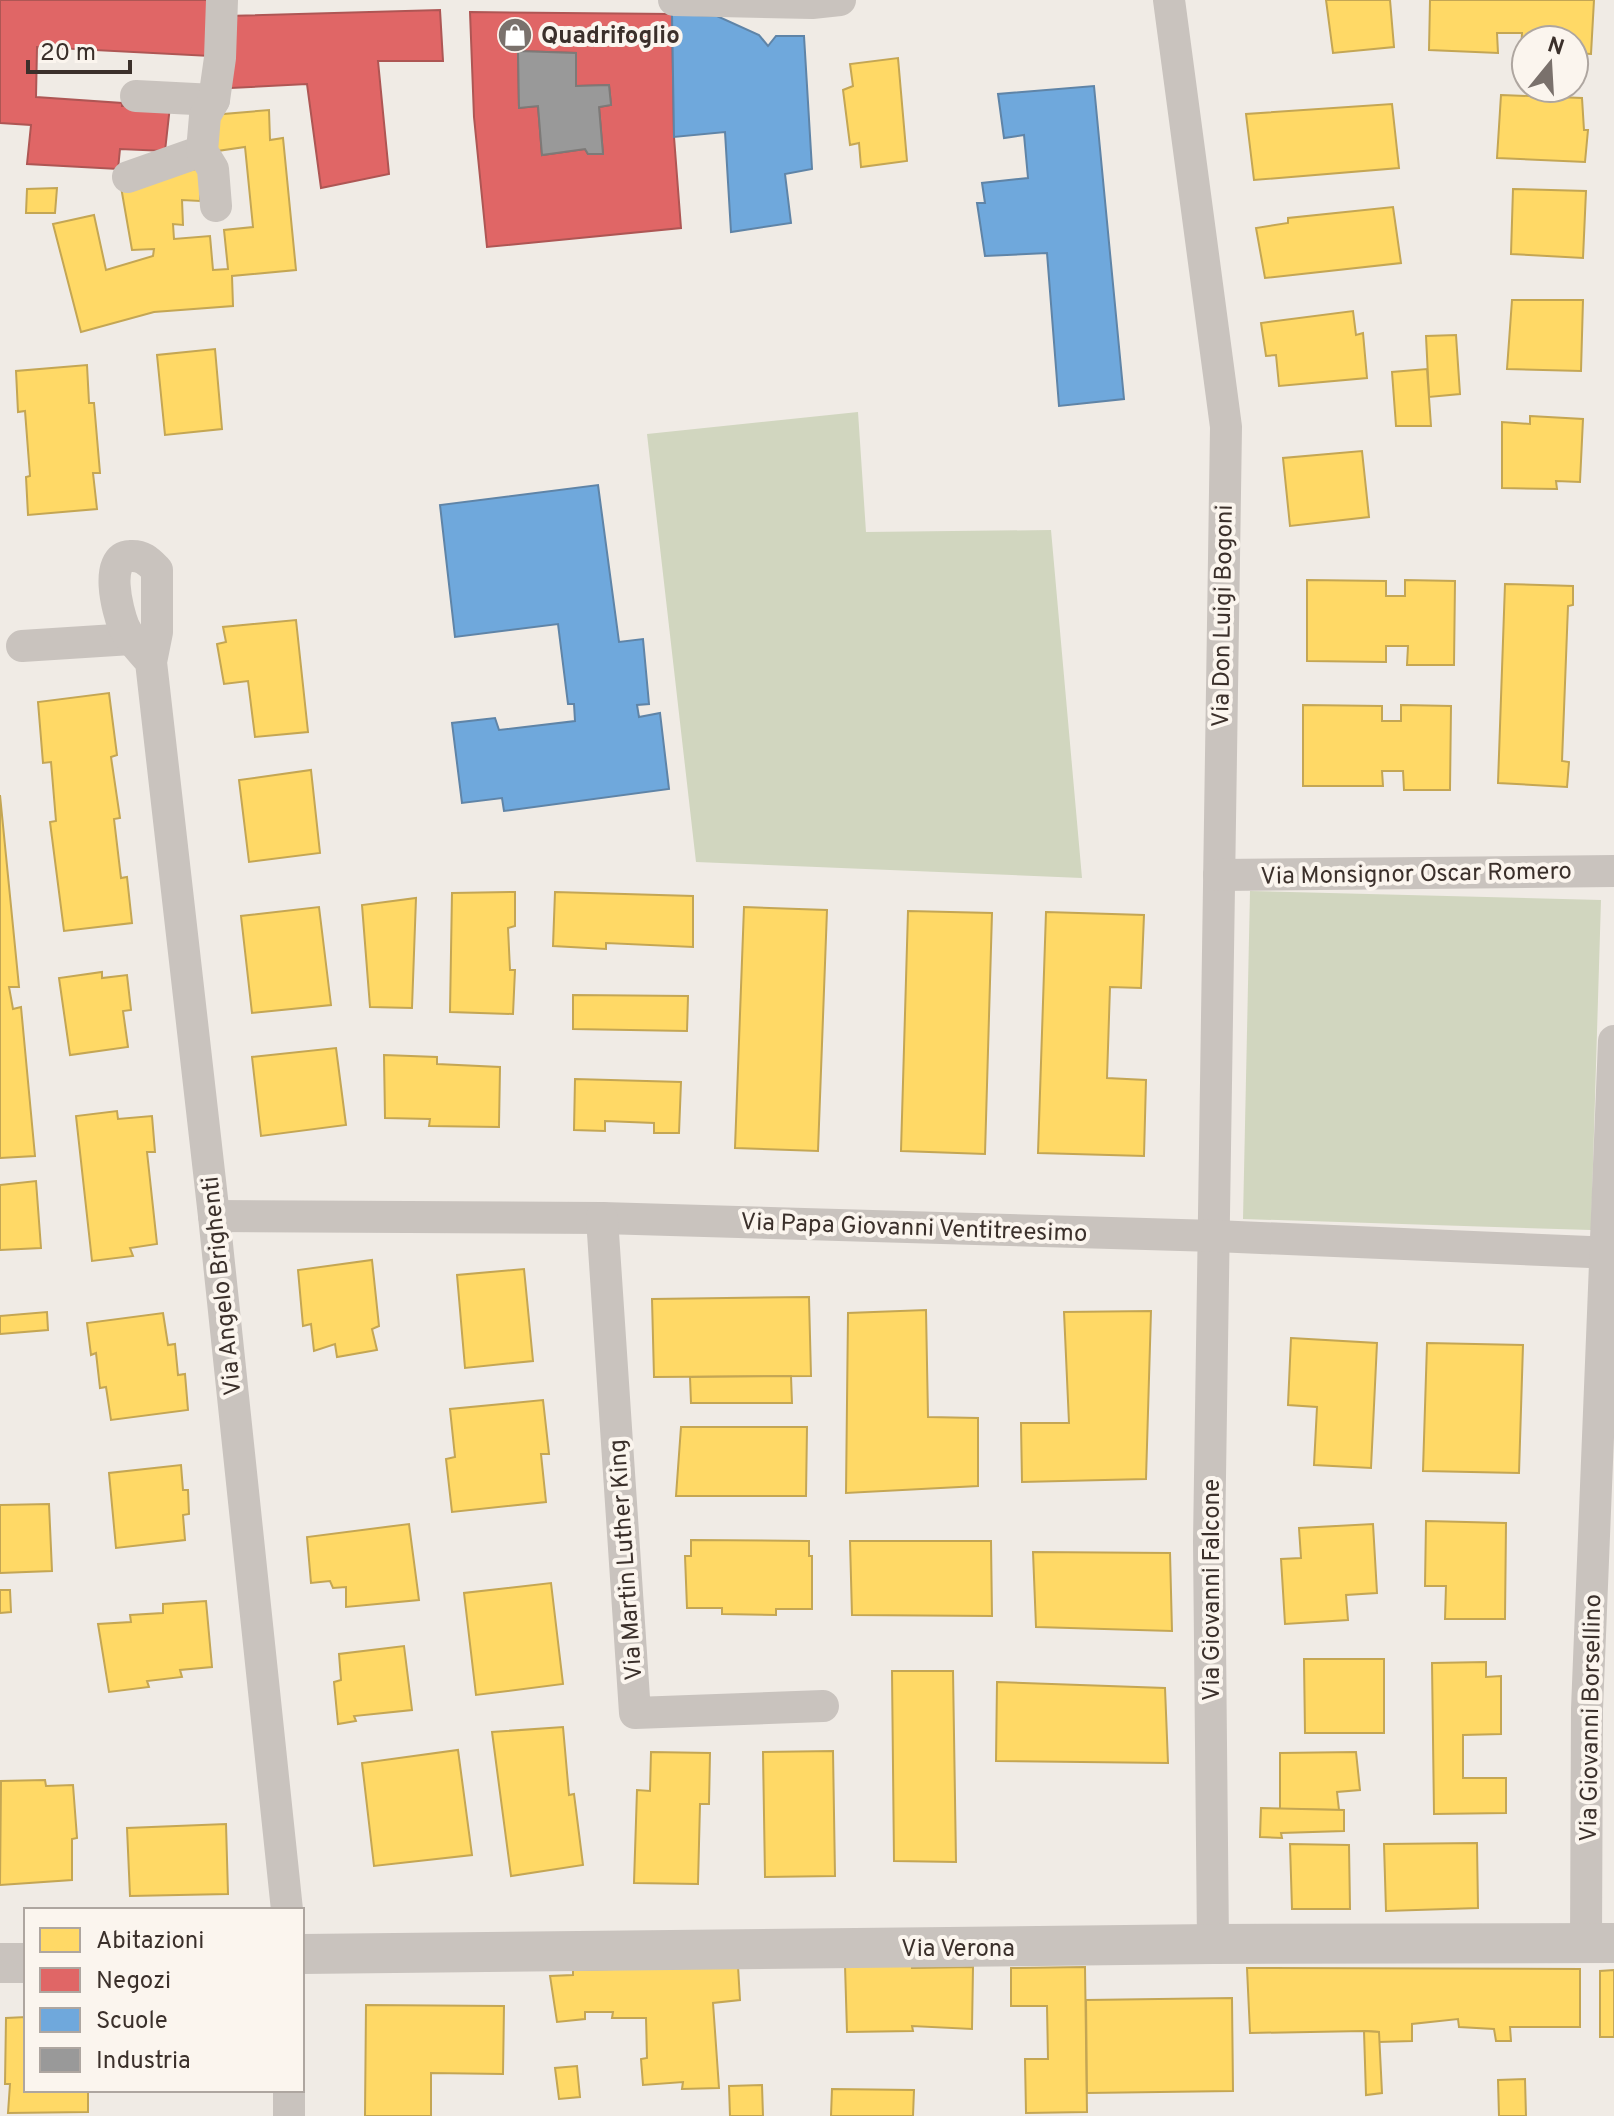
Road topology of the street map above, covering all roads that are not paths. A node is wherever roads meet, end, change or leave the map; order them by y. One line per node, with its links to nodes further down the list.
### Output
1 (222, 0): 6 (street)
2 (674, 0): 4 (street)
3 (1169, 0): 12 (street, Via Don Luigi Bogoni)
4 (821, 1)
5 (136, 96): 6 (street)
6 (214, 100): 7 (street)
7 (202, 151): 8 (street); 9 (street)
8 (128, 177)
9 (216, 206)
10 (22, 646): 14 (street, Via Angelo Brighenti)
11 (1614, 871): 12 (street, Via Monsignor Oscar Romero)
12 (1219, 875): 16 (street, Via Don Luigi Bogoni)
13 (1614, 1041): 17 (street, Via Giovanni Borsellino)
14 (214, 1216): 15 (street, Via Papa Giovanni Ventitreesimo); 19 (street, Via Angelo Brighenti)
15 (602, 1218): 16 (street, Via Papa Giovanni Ventitreesimo); 18 (street, Via Martin Luther King)
16 (1215, 1236): 17 (street, Via Papa Giovanni Ventitreesimo); 21 (street, Via Giovanni Falcone)
17 (1610, 1253): 20 (street, Via Giovanni Borsellino)
18 (823, 1706)
19 (287, 1908)
20 (1600, 1943): 21 (street, Via Verona)
21 (1213, 1944): 22 (street, Via Verona)
22 (304, 1954)
23 (0, 1963): 24 (street)
24 (24, 1963)
25 (289, 2092): 26 (street)
26 (289, 2116)

